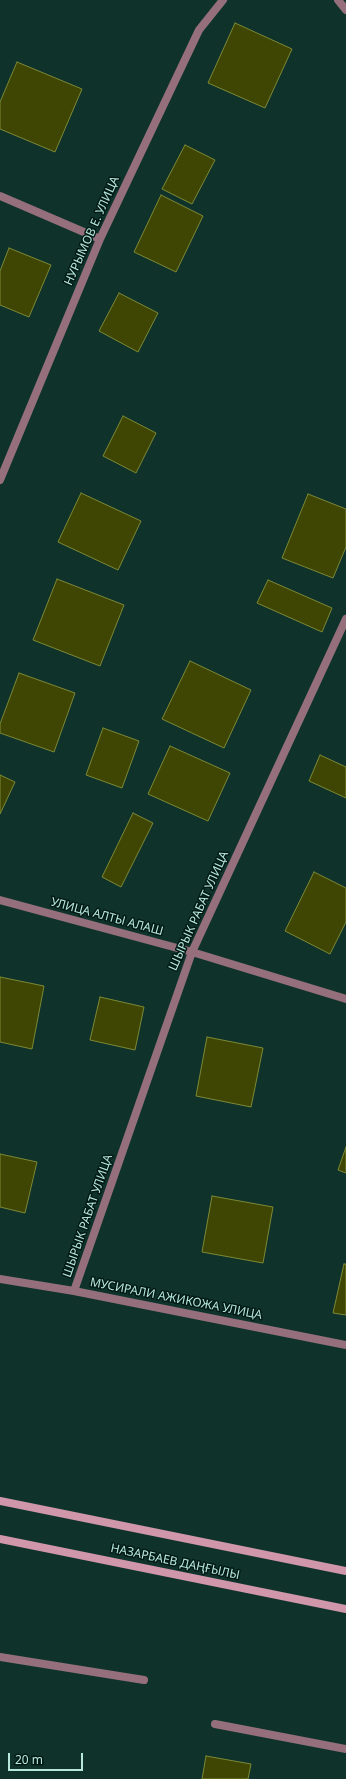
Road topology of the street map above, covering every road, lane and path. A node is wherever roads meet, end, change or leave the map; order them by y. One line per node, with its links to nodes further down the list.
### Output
1 (223, 0): 5 (street, НУРЫМОВ Е. УЛИЦА)
2 (338, 0): 3 (street)
3 (346, 10)
4 (0, 196): 5 (street)
5 (100, 239): 6 (street, НУРЫМОВ Е. УЛИЦА)
6 (0, 480)
7 (346, 619): 9 (street, ШЫРЫК РАБАТ УЛИЦА)
8 (0, 900): 9 (street, УЛИЦА АЛТЫ АЛАШ)
9 (192, 952): 10 (street, УЛИЦА АЛТЫ АЛАШ); 12 (street, ШЫРЫК РАБАТ УЛИЦА)
10 (346, 999)
11 (0, 1279): 12 (street, МУСИРАЛИ АЖИКОЖА УЛИЦА)
12 (74, 1291): 13 (street, МУСИРАЛИ АЖИКОЖА УЛИЦА)
13 (346, 1346)
14 (0, 1501): 16 (main road, НАЗАРБАЕВ ДАҢҒЫЛЫ)
15 (0, 1539): 17 (main road, НАЗАРБАЕВ ДАҢҒЫЛЫ)
16 (346, 1571)
17 (346, 1609)
18 (0, 1658): 19 (street)
19 (144, 1680)
20 (215, 1724): 21 (street)
21 (346, 1749)

